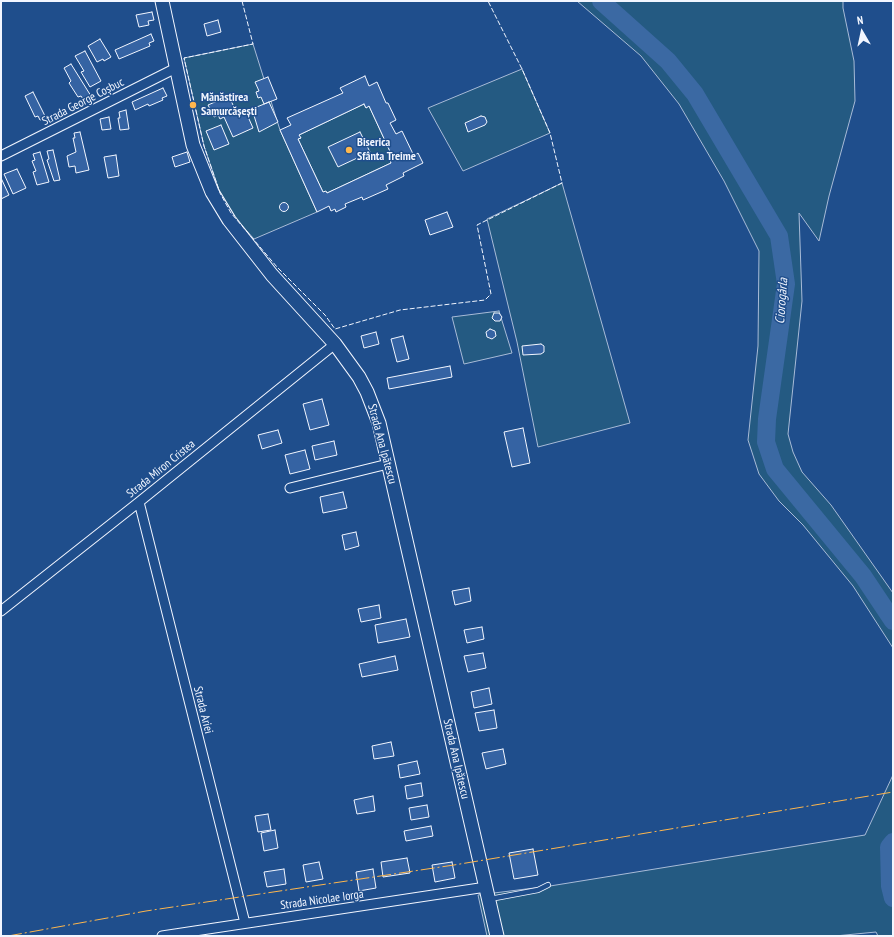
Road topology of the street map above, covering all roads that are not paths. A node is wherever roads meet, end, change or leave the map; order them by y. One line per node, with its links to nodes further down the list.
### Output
1 (162, 1): 2 (main road, Strada Ana Ipătescu)
2 (176, 68): 3 (street, Strada George Coșbuc); 4 (main road, Strada Ana Ipătescu)
3 (1, 156)
4 (336, 344): 5 (main road, Strada Ana Ipătescu); 7 (street, Strada Miron Cristea)
5 (388, 464): 6 (street); 10 (main road, Strada Ana Ipătescu)
6 (290, 488)
7 (139, 502): 8 (street, Strada Miron Cristea); 11 (street, Strada Ariei)
8 (1, 611)
9 (548, 885): 10 (lane)
10 (487, 894): 11 (street, Strada Nicolae Iorga); 13 (main road, Strada Ana Ipătescu)
11 (245, 923): 12 (street, Strada Nicolae Iorga)
12 (162, 936)
13 (497, 936)

